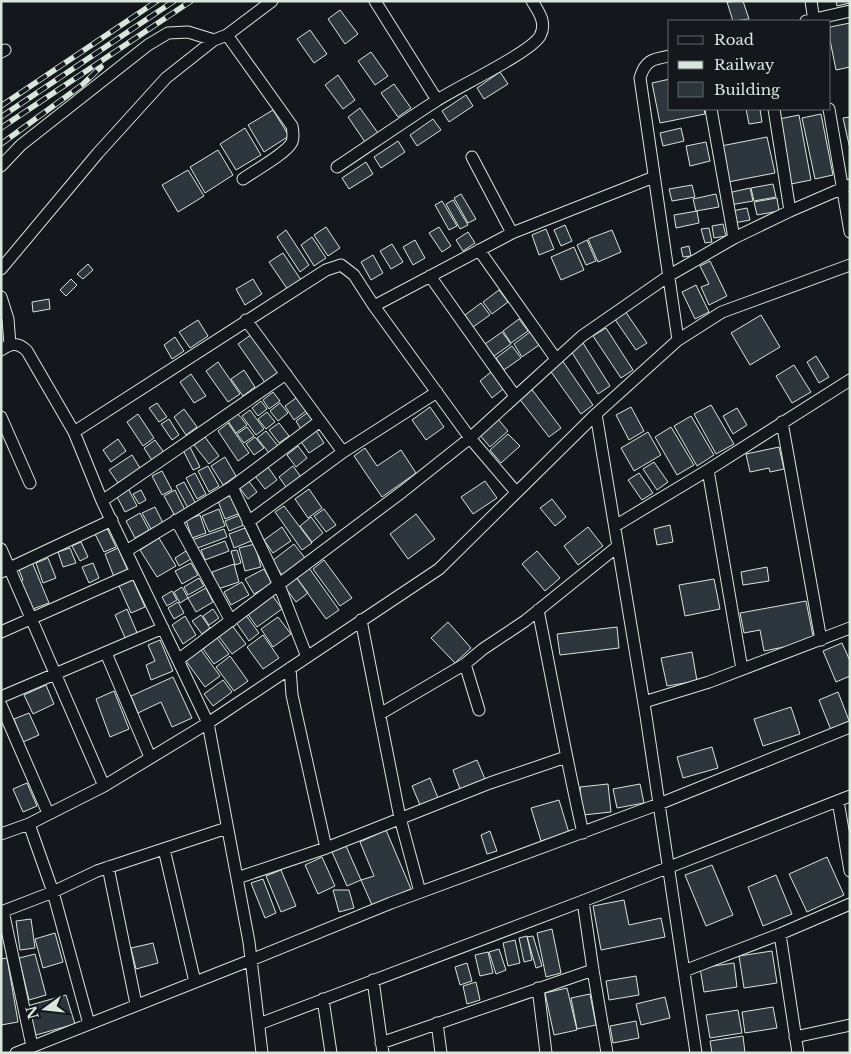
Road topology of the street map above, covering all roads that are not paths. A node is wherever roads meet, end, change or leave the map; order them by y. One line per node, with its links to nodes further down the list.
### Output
1 (272, 1): 8 (street)
2 (374, 1): 11 (street)
3 (532, 1): 11 (street)
4 (811, 1): 6 (street)
5 (850, 11): 7 (street)
6 (811, 20)
7 (815, 20)
8 (227, 35): 9 (street); 19 (street)
9 (214, 40): 16 (street); 27 (street)
10 (668, 57): 18 (street)
11 (437, 100): 17 (street)
12 (711, 110): 24 (street)
13 (774, 110): 21 (street)
14 (829, 110): 20 (street)
15 (472, 157): 22 (street)
16 (1, 166)
17 (337, 167)
18 (654, 177): 22 (street); 28 (street)
19 (243, 179)
20 (846, 187): 21 (street); 23 (street)
21 (790, 211): 24 (street)
22 (512, 232): 25 (street)
23 (850, 232)
24 (734, 238): 28 (street)
25 (479, 250): 29 (street); 35 (street)
26 (850, 264): 33 (street)
27 (1, 269)
28 (670, 275): 33 (street); 35 (street)
29 (430, 276): 31 (street); 39 (street)
30 (1, 297): 34 (street)
31 (374, 306): 32 (street); 38 (street)
32 (246, 320): 36 (street); 44 (street)
33 (678, 340): 40 (street)
34 (6, 347): 44 (street)
35 (556, 359): 39 (street)
36 (286, 374): 42 (street); 51 (street)
37 (850, 380): 43 (street)
38 (437, 392): 45 (street); 46 (street)
39 (515, 396): 45 (street)
40 (596, 414): 50 (street); 55 (street)
41 (1, 417): 48 (street)
42 (320, 421): 46 (street); 49 (street)
43 (782, 422): 47 (street); 69 (street)
44 (74, 432): 51 (street)
45 (470, 438): 50 (street); 61 (street)
46 (343, 452): 54 (street)
47 (708, 470): 55 (street); 75 (street)
48 (30, 483)
49 (232, 487): 53 (street); 54 (street)
50 (516, 492): 65 (street)
51 (102, 501): 52 (street)
52 (112, 520): 58 (street); 59 (street)
53 (176, 520): 58 (street); 64 (street)
54 (248, 522): 61 (street)
55 (614, 526): 56 (street)
56 (618, 546): 62 (street); 78 (street)
57 (1, 549): 59 (street)
58 (126, 551): 60 (street)
59 (6, 570): 63 (street)
60 (136, 572): 63 (street); 66 (street)
61 (279, 585): 64 (street); 71 (street)
62 (538, 610): 73 (street); 85 (street)
63 (31, 618): 68 (street); 76 (street)
64 (231, 620): 72 (street)
65 (361, 620): 71 (street); 81 (street)
66 (163, 628): 70 (street); 72 (street)
67 (850, 628): 69 (street)
68 (1, 632)
69 (821, 640): 75 (street)
70 (106, 653): 76 (street); 84 (street)
71 (307, 657): 74 (street)
72 (178, 660): 82 (street)
73 (465, 664): 80 (street); 81 (street)
74 (290, 668): 82 (street); 96 (street)
75 (742, 668): 78 (street)
76 (56, 674): 77 (street); 86 (street)
77 (1, 697)
78 (644, 702): 89 (street)
79 (1, 705): 90 (street)
80 (479, 710)
81 (380, 714): 91 (street)
82 (208, 723): 84 (street); 93 (street)
83 (850, 727): 89 (street)
84 (150, 757): 86 (street)
85 (566, 757): 91 (street); 94 (street)
86 (104, 786): 90 (street)
87 (850, 796): 88 (street)
88 (838, 801): 99 (street); 100 (street)
89 (659, 804): 94 (street); 99 (street)
90 (48, 814): 92 (street)
91 (400, 818): 96 (street); 103 (street)
92 (29, 824): 95 (street); 102 (street)
93 (227, 828): 97 (street); 101 (street)
94 (583, 833): 103 (street)
95 (1, 834)
96 (326, 848): 101 (street)
97 (164, 849): 98 (street); 112 (street)
98 (108, 867): 102 (street); 115 (street)
99 (668, 867): 104 (street); 110 (street)
100 (850, 871)
101 (237, 878): 108 (street)
102 (53, 892): 106 (street); 117 (street)
103 (420, 892): 108 (street)
104 (583, 901): 109 (street); 111 (street)
105 (850, 904): 107 (street)
106 (2, 911): 121 (street)
107 (780, 934): 110 (street); 120 (street)
108 (251, 960): 112 (street); 118 (street)
109 (593, 970): 113 (street); 128 (street)
110 (684, 971): 129 (street)
111 (373, 980): 114 (street); 122 (street)
112 (195, 982): 115 (street)
113 (538, 988): 116 (street); 127 (street)
114 (324, 1000): 118 (street); 125 (street)
115 (136, 1004): 117 (street)
116 (437, 1023): 122 (street); 126 (street)
117 (88, 1024): 121 (street)
118 (259, 1024): 124 (street)
119 (850, 1025): 120 (street)
120 (795, 1038): 130 (street)
121 (32, 1046): 123 (street)
122 (382, 1048)
123 (16, 1053)
124 (262, 1053)
125 (331, 1053)
126 (441, 1053)
127 (546, 1053)
128 (608, 1053)
129 (696, 1053)
130 (798, 1053)

